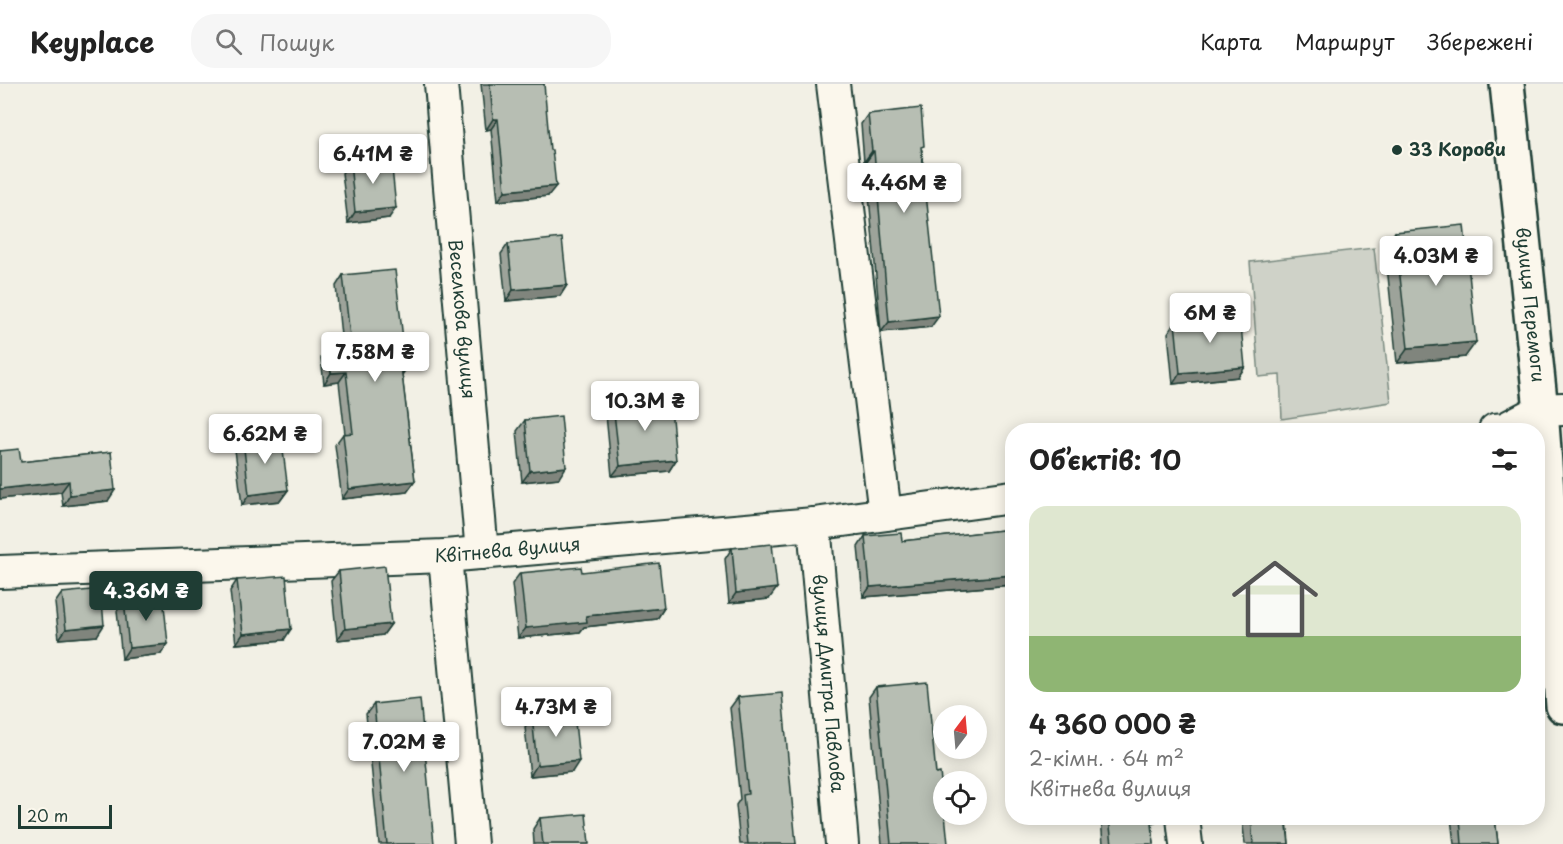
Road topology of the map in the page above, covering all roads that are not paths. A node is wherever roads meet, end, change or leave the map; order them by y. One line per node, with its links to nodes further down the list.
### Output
1 (441, 84): 9 (street, Веселкова вулиця)
2 (833, 84): 7 (street)
3 (1508, 84): 4 (main road, вулиця Перемоги)
4 (1552, 410): 5 (street); 12 (main road, вулиця Перемоги)
5 (1520, 423)
6 (1005, 498): 7 (street, Квітнева вулиця)
7 (885, 514): 8 (street, Квітнева вулиця)
8 (814, 524): 9 (street, Квітнева вулиця); 15 (street, вулиця Дмитра Павлова)
9 (482, 553): 10 (street, Квітнева вулиця)
10 (445, 556): 11 (street, Квітнева вулиця); 14 (street)
11 (0, 572)
12 (1563, 706)
13 (1184, 825): 16 (street)
14 (471, 844)
15 (842, 844)
16 (1186, 844)

